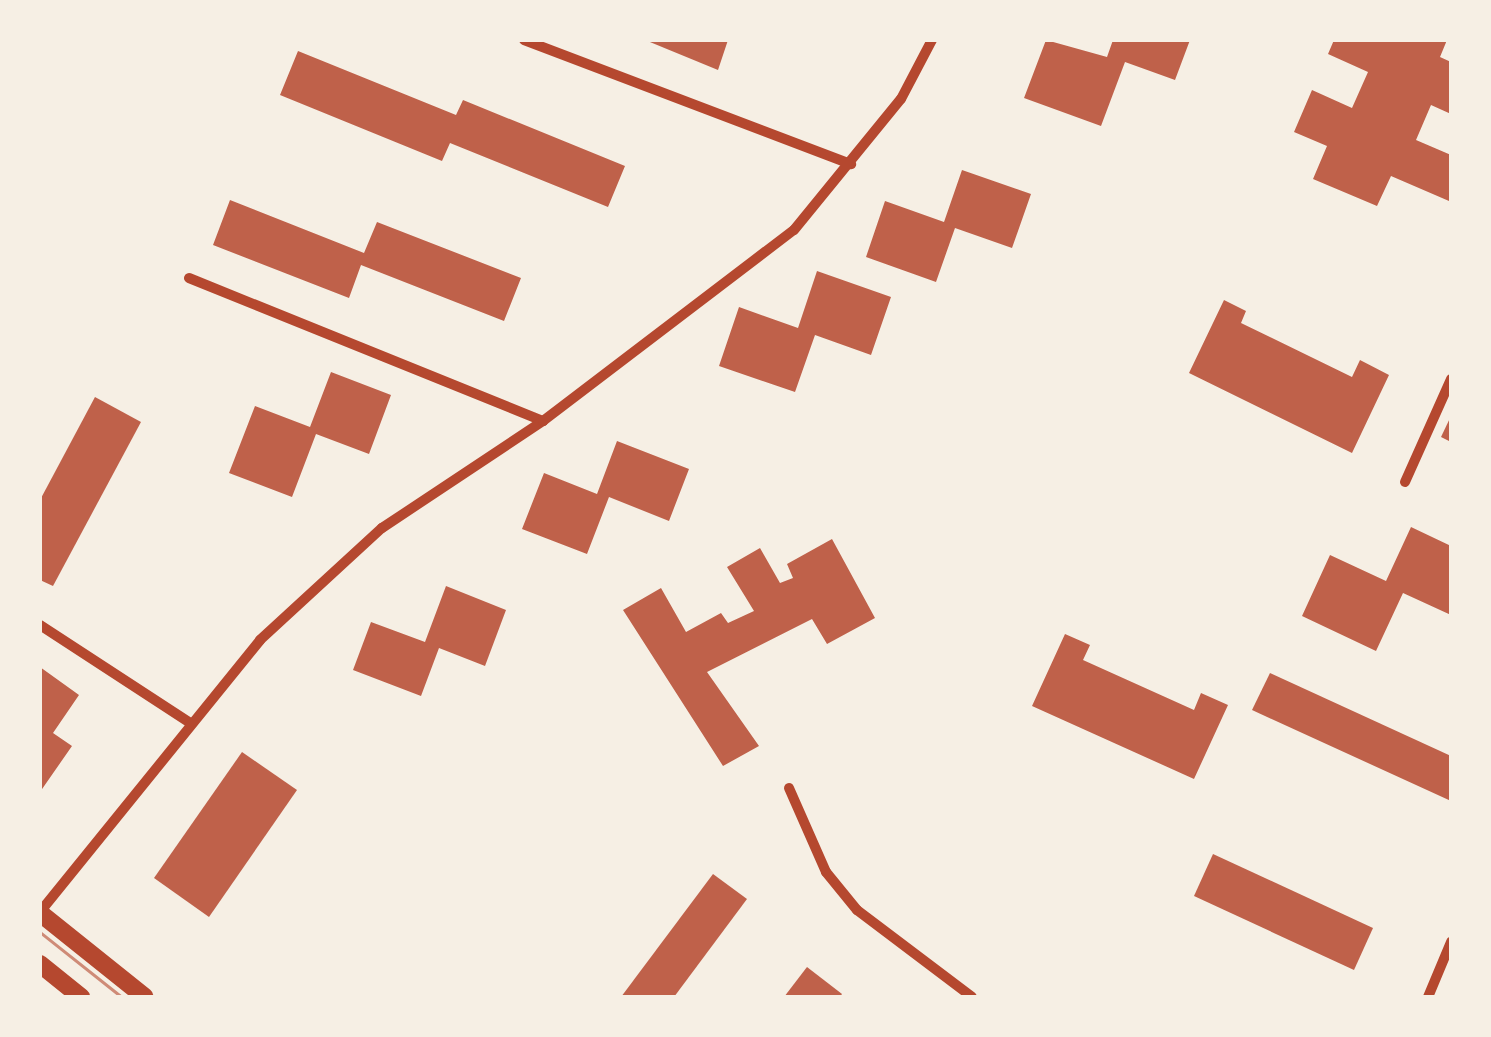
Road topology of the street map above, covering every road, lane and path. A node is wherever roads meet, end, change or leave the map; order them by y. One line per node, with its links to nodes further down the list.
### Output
1 (524, 40): 3 (street)
2 (932, 40): 3 (street)
3 (851, 164): 6 (street)
4 (189, 278): 6 (street)
5 (1451, 379): 7 (street)
6 (543, 421): 9 (street)
7 (1405, 482)
8 (40, 625): 9 (street)
9 (190, 722): 11 (street)
10 (789, 788): 16 (street)
11 (40, 912): 15 (main road)
12 (1451, 942): 17 (street)
13 (40, 964): 14 (main road)
14 (81, 997)
15 (146, 997)
16 (972, 997)
17 (1428, 997)

